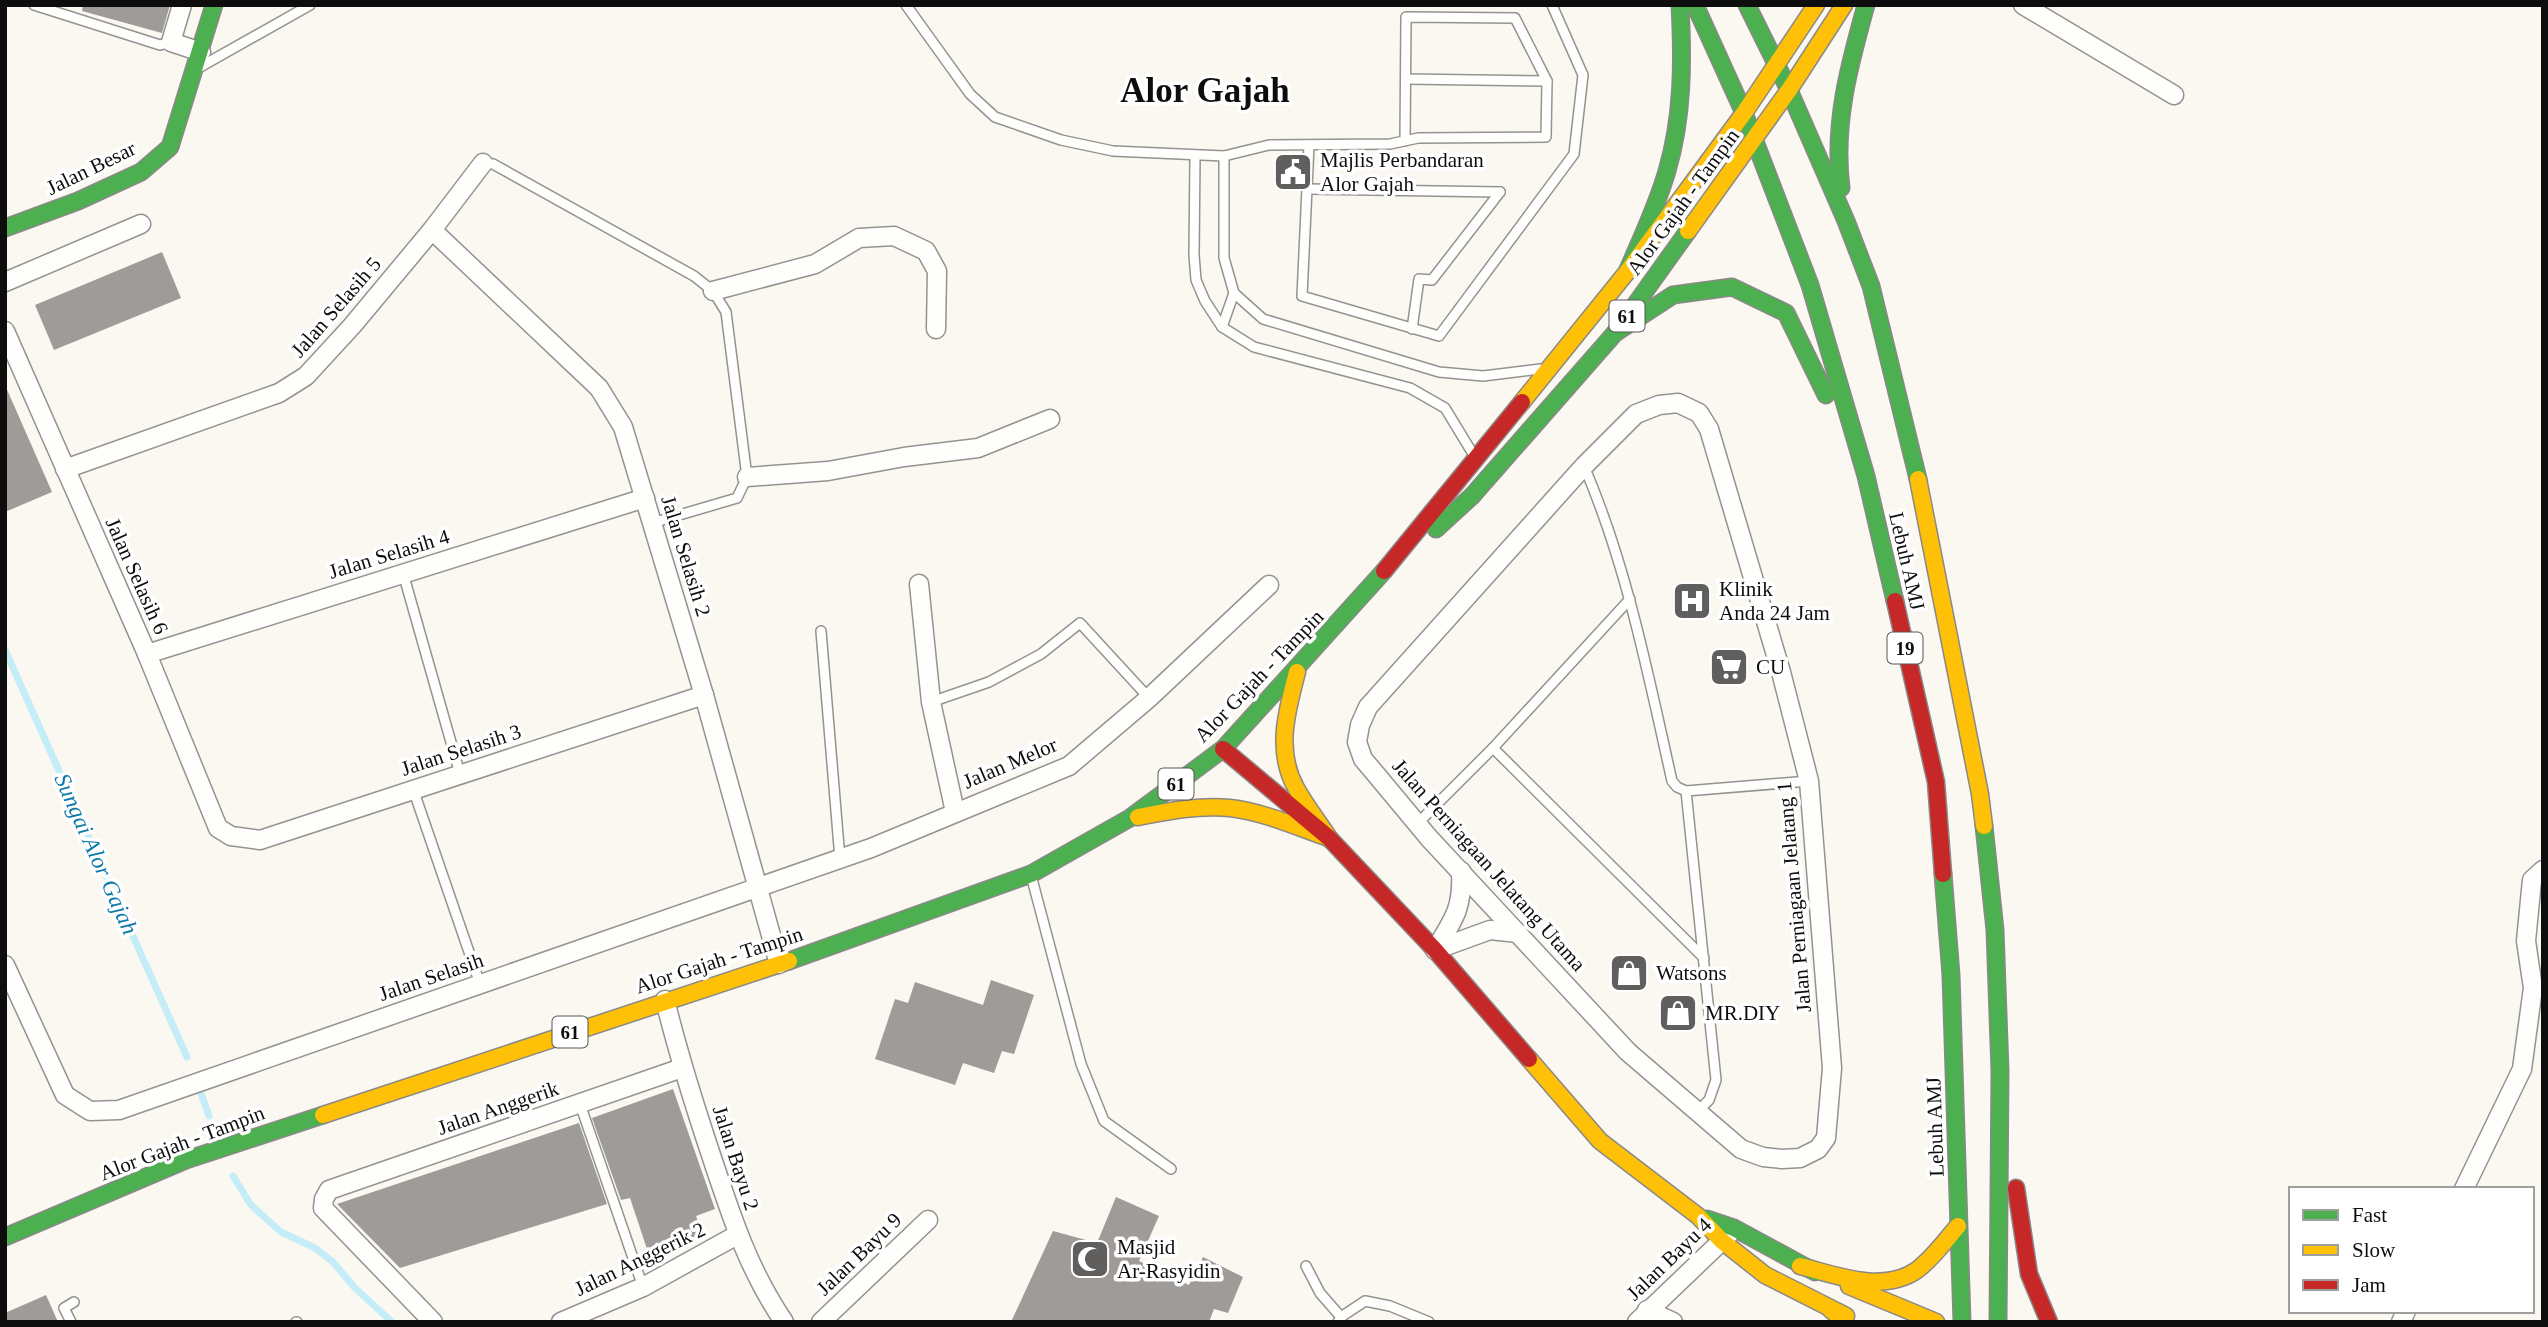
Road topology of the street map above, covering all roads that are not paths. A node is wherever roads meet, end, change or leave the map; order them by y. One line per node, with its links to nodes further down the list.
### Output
1 (34, 5): 14 (lane)
2 (182, 5): 14 (street)
3 (214, 5): 15 (main road, Jalan Besar)
4 (310, 5): 17 (lane)
5 (906, 5): 26 (lane)
6 (1552, 5): 39 (lane)
7 (1680, 5): 34 (main road)
8 (1695, 5): 22 (main road, Lebuh AMJ / 19)
9 (1747, 5): 16 (main road, Lebuh AMJ / 19)
10 (1816, 5): 16 (main road, Alor Gajah - Tampin / 61)
11 (1844, 5): 20 (main road, Alor Gajah - Tampin / 61)
12 (1866, 5): 30 (main road)
13 (2023, 5): 21 (street)
14 (171, 43): 15 (street)
15 (201, 52): 17 (main road, Jalan Besar)
16 (1775, 64): 20 (main road, Lebuh AMJ / 19); 22 (main road, Alor Gajah - Tampin / 61)
17 (195, 70): 32 (main road, Jalan Besar)
18 (1406, 79): 19 (lane); 19 (lane); 24 (lane)
19 (1547, 80): 24 (lane)
20 (1789, 90): 23 (main road, Alor Gajah - Tampin / 61); 30 (main road, Lebuh AMJ / 19)
21 (2174, 95)
22 (1744, 113): 23 (main road, Lebuh AMJ / 19); 34 (main road, Alor Gajah - Tampin / 61)
23 (1754, 139): 42 (main road, Alor Gajah - Tampin / 61); 49 (main road, Lebuh AMJ / 19)
24 (1405, 141): 25 (lane)
25 (1309, 145): 27 (lane); 29 (lane)
26 (1195, 156): 27 (lane); 38 (lane)
27 (1224, 156): 37 (lane)
28 (483, 163): 33 (street, Jalan Selasih 5); 36 (lane)
29 (1307, 189): 39 (lane); 39 (lane)
30 (1846, 221): 88 (main road, Lebuh AMJ / 19)
31 (141, 225): 35 (street)
32 (5, 228)
33 (432, 230): 48 (street, Jalan Selasih 5); 51 (street, Jalan Selasih 2)
34 (1627, 272): 43 (main road, Alor Gajah - Tampin / 61)
35 (5, 282)
36 (713, 291): 40 (street); 50 (lane)
37 (1234, 293): 38 (lane); 43 (lane)
38 (1222, 327): 46 (lane)
39 (1412, 328)
40 (936, 329)
41 (5, 331): 48 (street, Jalan Selasih 6)
42 (1615, 333): 49 (main road); 56 (main road, Alor Gajah - Tampin / 61)
43 (1550, 367): 46 (main road, Alor Gajah - Tampin / 61)
44 (1678, 403): 47 (street, Jalan Perniagaan Jelatang Utama); 67 (street, Jalan Perniagaan Jelatang 1)
45 (1050, 419): 50 (street)
46 (1475, 459): 56 (main road, Alor Gajah - Tampin / 61)
47 (1584, 466): 57 (lane); 72 (street, Jalan Perniagaan Jelatang Utama)
48 (65, 470): 59 (street, Jalan Selasih 6)
49 (1866, 476): 95 (main road, Lebuh AMJ / 19)
50 (747, 477): 52 (lane)
51 (645, 498): 52 (street, Jalan Selasih 2); 53 (street, Jalan Selasih 4)
52 (652, 523): 61 (street, Jalan Selasih 2)
53 (402, 573): 59 (street, Jalan Selasih 4); 66 (lane)
54 (919, 584): 63 (street)
55 (1269, 585): 62 (street, Jalan Melor)
56 (1367, 592): 60 (main road, Alor Gajah - Tampin / 61)
57 (1630, 600): 64 (lane); 69 (lane)
58 (821, 631): 75 (lane)
59 (147, 654): 73 (street, Jalan Selasih 6)
60 (1299, 665): 65 (main road, Alor Gajah - Tampin / 61); 74 (main road)
61 (704, 695): 66 (street, Jalan Selasih 3); 79 (street, Jalan Selasih 2)
62 (1149, 698): 63 (lane); 70 (street, Jalan Melor)
63 (931, 702): 70 (street)
64 (1493, 748): 72 (lane); 82 (lane)
65 (1223, 749): 71 (main road, Alor Gajah - Tampin / 61); 74 (main road)
66 (460, 774): 68 (street, Jalan Selasih 3)
67 (1809, 781): 69 (lane); 91 (street, Jalan Perniagaan Jelatang 1)
68 (413, 789): 73 (street, Jalan Selasih 3); 85 (lane)
69 (1686, 790): 82 (lane)
70 (954, 812): 75 (street, Jalan Melor)
71 (1130, 818): 74 (main road); 78 (main road, Alor Gajah - Tampin / 61)
72 (1417, 824): 77 (street, Jalan Perniagaan Jelatang Utama)
73 (231, 836)
74 (1329, 838): 81 (main road)
75 (840, 859): 79 (street, Jalan Melor)
76 (2543, 870): 93 (street)
77 (1461, 871): 80 (street, Jalan Perniagaan Jelatang Utama); 81 (street)
78 (1031, 874): 83 (main road, Alor Gajah - Tampin / 61); 92 (lane)
79 (758, 887): 83 (street, Jalan Selasih 2); 85 (street, Jalan Selasih)
80 (1518, 933): 81 (street); 90 (street, Jalan Perniagaan Jelatang Utama)
81 (1435, 950): 97 (main road)
82 (1704, 957): 90 (lane)
83 (779, 964): 86 (main road, Alor Gajah - Tampin / 61)
84 (5, 965): 85 (street, Jalan Selasih)
85 (480, 984)
86 (665, 1000): 87 (street, Jalan Bayu 2); 98 (main road, Alor Gajah - Tampin / 61)
87 (682, 1068): 89 (street, Jalan Anggerik); 96 (street, Jalan Bayu 2)
88 (2000, 1071): 117 (main road, Lebuh AMJ / 19); 118 (main road)
89 (580, 1104): 101 (lane); 107 (street, Jalan Anggerik)
90 (1697, 1112): 91 (street, Jalan Perniagaan Jelatang Utama)
91 (1807, 1155)
92 (1171, 1169)
93 (2465, 1187)
94 (928, 1220): 110 (street, Jalan Bayu 9)
95 (1958, 1226): 100 (main road); 116 (main road, Lebuh AMJ / 19)
96 (737, 1235): 101 (street, Jalan Anggerik 2); 109 (street, Jalan Bayu 2)
97 (1728, 1235): 100 (main road); 103 (main road); 104 (street, Jalan Bayu 4)
98 (5, 1237)
99 (1306, 1266): 105 (lane)
100 (1800, 1266): 115 (main road)
101 (643, 1287): 108 (street, Jalan Anggerik 2)
102 (74, 1302): 106 (lane)
103 (1830, 1310): 113 (main road); 114 (main road)
104 (1642, 1316): 112 (street)
105 (1340, 1319): 111 (lane)
106 (71, 1322)
107 (433, 1322)
108 (561, 1322)
109 (784, 1322)
110 (821, 1322)
111 (1429, 1322)
112 (1673, 1322)
113 (1846, 1322)
114 (1859, 1322)
115 (1936, 1322)
116 (1962, 1322)
117 (1998, 1322)
118 (2049, 1322)

